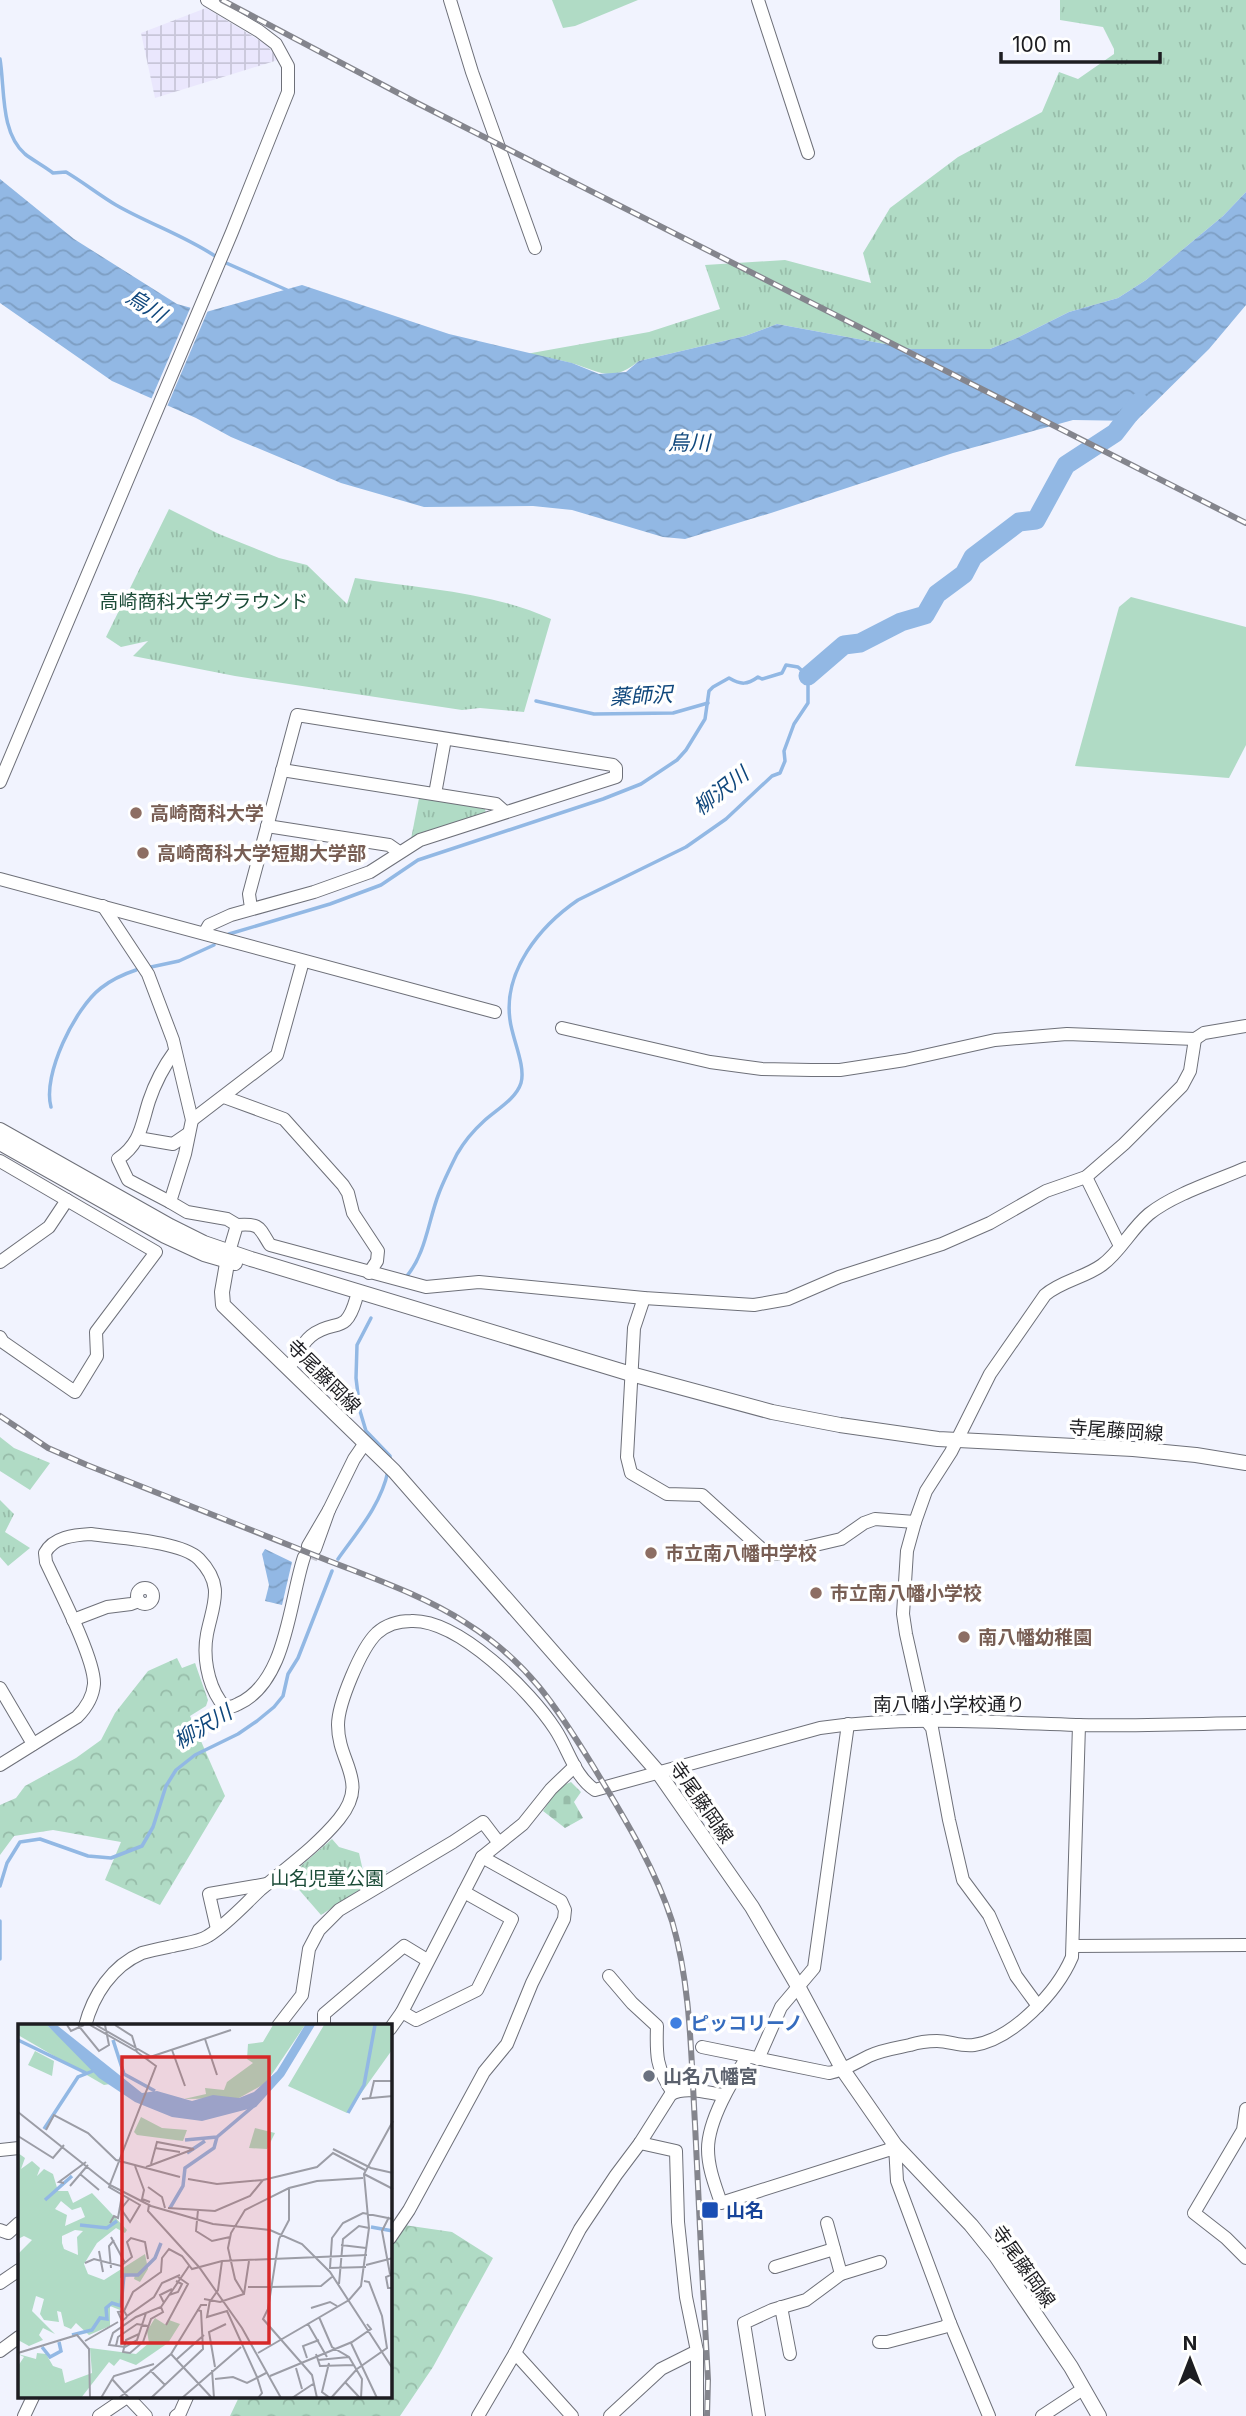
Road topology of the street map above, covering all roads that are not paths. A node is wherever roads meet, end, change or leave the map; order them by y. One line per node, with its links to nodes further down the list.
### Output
1 (450, 0): 5 (street)
2 (758, 0): 4 (street)
3 (217, 2): 8 (street)
4 (808, 153)
5 (535, 248)
6 (445, 739): 7 (street); 9 (street); 10 (street)
7 (282, 770): 9 (street); 11 (street)
8 (0, 782)
9 (435, 794): 10 (street)
10 (505, 812): 12 (street)
11 (268, 826): 12 (street); 15 (street)
12 (399, 852): 15 (street)
13 (0, 878): 14 (street)
14 (103, 906): 16 (street); 22 (street)
15 (251, 908): 16 (street)
16 (205, 932): 17 (street)
17 (303, 961): 18 (street); 23 (street)
18 (495, 1012)
19 (1246, 1027): 21 (street)
20 (562, 1028): 21 (street)
21 (1195, 1039): 30 (street)
22 (175, 1051): 24 (street); 26 (street)
23 (225, 1097): 24 (street); 37 (street)
24 (191, 1126): 26 (street); 32 (street)
25 (0, 1130): 35 (main road, 寺尾藤岡線)
26 (138, 1138): 32 (street)
27 (0, 1143): 35 (main road, 寺尾藤岡線)
28 (1, 1165): 31 (street)
29 (1246, 1168): 34 (street)
30 (1086, 1177): 34 (street); 38 (street)
31 (68, 1200): 36 (street); 41 (street)
32 (170, 1202): 33 (street)
33 (237, 1225): 35 (street); 37 (street)
34 (1120, 1246): 44 (street)
35 (228, 1256): 39 (main road, 寺尾藤岡線); 40 (main road, 寺尾藤岡線); 42 (main road, 寺尾藤岡線)
36 (0, 1262)
37 (369, 1273): 38 (street)
38 (645, 1298): 43 (street)
39 (356, 1299): 40 (main road, 寺尾藤岡線); 42 (street)
40 (413, 1308): 43 (main road, 寺尾藤岡線)
41 (0, 1337)
42 (289, 1368): 45 (main road, 寺尾藤岡線)
43 (632, 1374): 44 (main road, 寺尾藤岡線); 47 (street)
44 (957, 1440): 46 (main road, 寺尾藤岡線); 47 (street)
45 (365, 1443): 49 (street); 58 (main road, 寺尾藤岡線)
46 (1246, 1463)
47 (915, 1522): 51 (street)
48 (139, 1601): 49 (street)
49 (73, 1620): 55 (street)
50 (0, 1688): 55 (street)
51 (925, 1720): 53 (street, 南八幡小学校通り); 54 (street, 南八幡小学校通り); 69 (street)
52 (1246, 1723): 54 (street, 南八幡小学校通り)
53 (848, 1724): 58 (street, 南八幡小学校通り); 68 (street)
54 (1079, 1725): 65 (street)
55 (33, 1744): 56 (street)
56 (0, 1765)
57 (575, 1766): 58 (street, 南八幡小学校通り); 59 (street); 61 (street)
58 (658, 1772): 68 (main road, 寺尾藤岡線)
59 (499, 1843): 60 (street); 72 (street)
60 (482, 1857): 62 (street); 88 (street)
61 (267, 1884): 63 (street); 63 (street)
62 (464, 1892): 66 (street); 70 (street)
63 (217, 1929): 71 (street)
64 (1246, 1945): 65 (street)
65 (1073, 1946): 69 (street)
66 (427, 1960): 70 (street); 73 (street)
67 (609, 1976): 78 (street)
68 (799, 1988): 76 (street); 77 (main road, 寺尾藤岡線)
69 (1038, 2006): 77 (street)
70 (402, 2012): 74 (street)
71 (86, 2024)
72 (280, 2024)
73 (324, 2024)
74 (392, 2026)
75 (702, 2047): 76 (street)
76 (752, 2058): 77 (street); 79 (street)
77 (843, 2070): 82 (main road, 寺尾藤岡線)
78 (673, 2093): 79 (street); 81 (street)
79 (724, 2095): 82 (street)
80 (1246, 2109): 90 (street)
81 (640, 2143): 101 (street); 102 (street)
82 (895, 2145): 97 (street); 104 (main road, 寺尾藤岡線)
83 (18, 2148): 84 (street)
84 (0, 2150)
85 (827, 2222): 89 (street)
86 (18, 2224): 87 (street)
87 (0, 2230)
88 (392, 2235)
89 (834, 2249): 92 (street); 94 (street)
90 (1246, 2258)
91 (880, 2262): 94 (street)
92 (775, 2267)
93 (18, 2271): 95 (street)
94 (841, 2274): 96 (street)
95 (0, 2283)
96 (781, 2308): 103 (street); 117 (street)
97 (950, 2323): 99 (street); 118 (street)
98 (18, 2338): 100 (street)
99 (879, 2342)
100 (0, 2351)
101 (696, 2351): 115 (street); 116 (street)
102 (515, 2353): 113 (street); 114 (street)
103 (790, 2354)
104 (1083, 2389): 119 (street); 120 (main road, 寺尾藤岡線)
105 (33, 2398): 109 (street)
106 (126, 2398): 110 (street)
107 (128, 2398): 111 (street)
108 (187, 2398): 112 (street)
109 (24, 2416)
110 (99, 2416)
111 (146, 2416)
112 (176, 2416)
113 (478, 2416)
114 (572, 2416)
115 (610, 2416)
116 (697, 2416)
117 (759, 2416)
118 (989, 2416)
119 (1042, 2416)
120 (1099, 2416)

